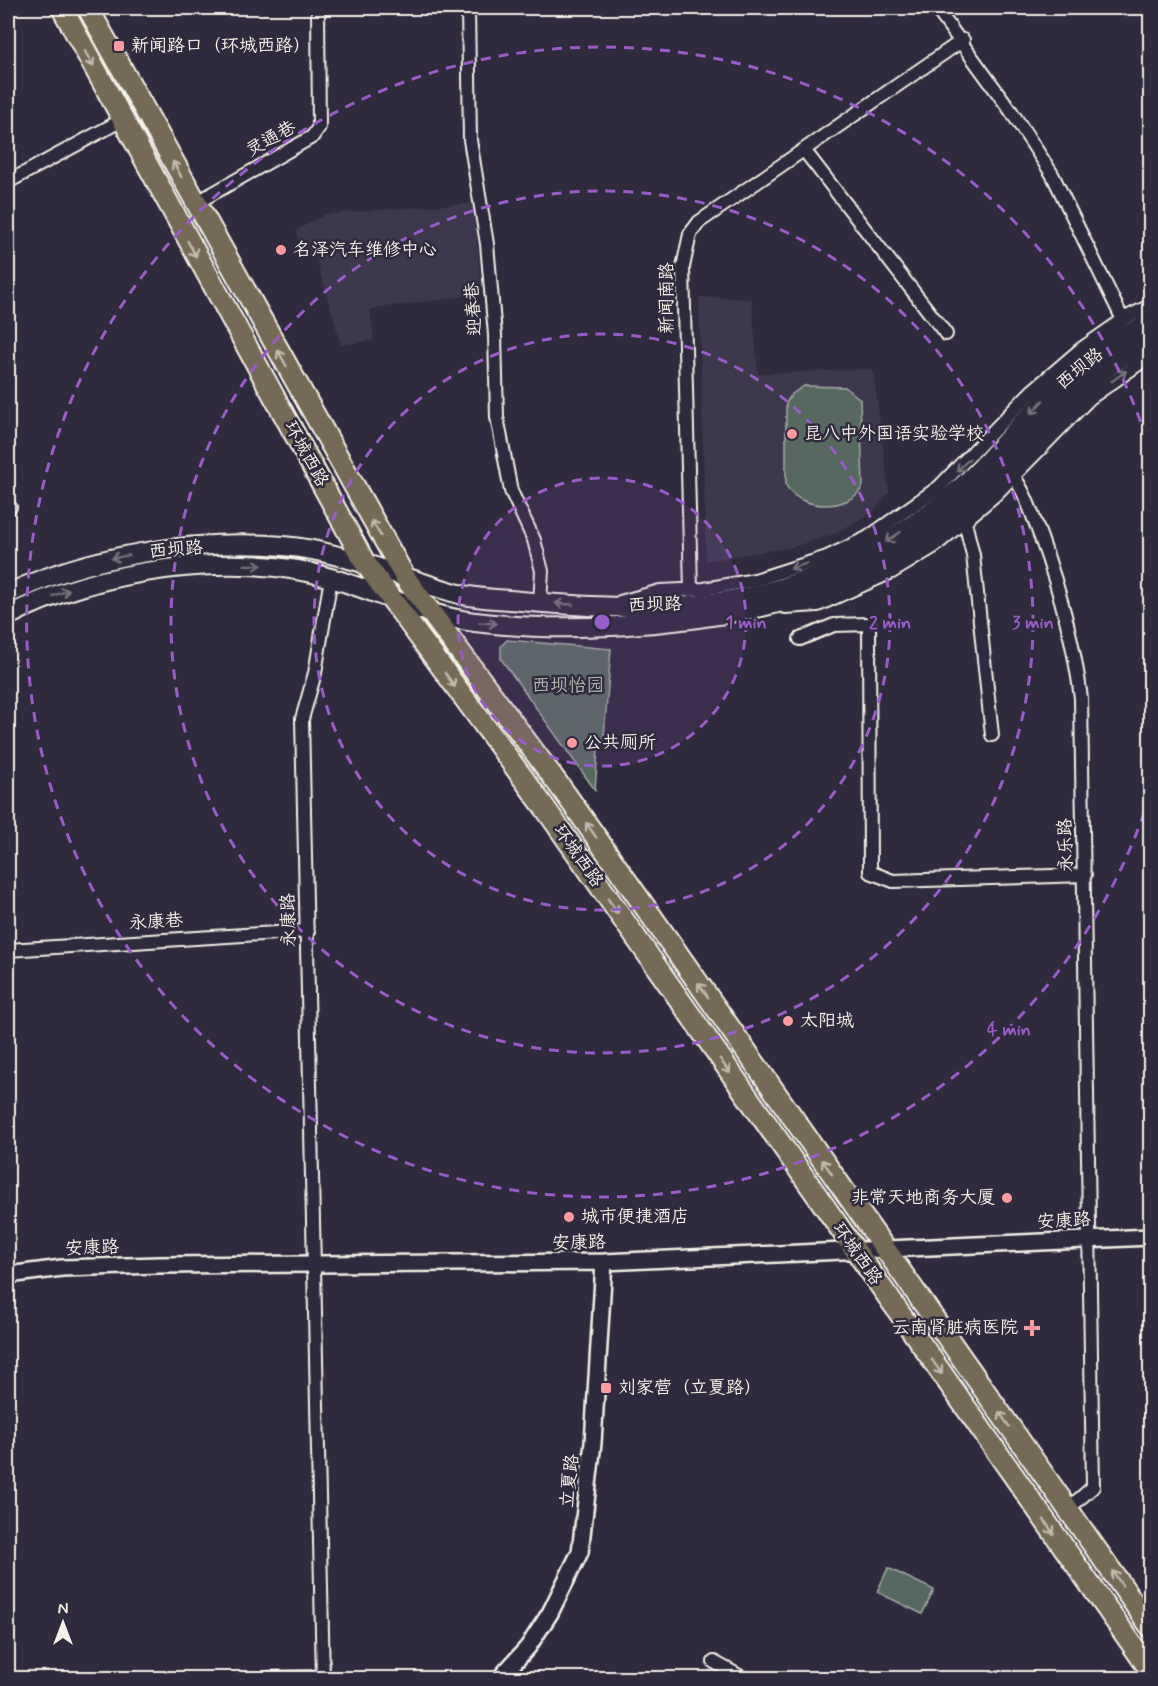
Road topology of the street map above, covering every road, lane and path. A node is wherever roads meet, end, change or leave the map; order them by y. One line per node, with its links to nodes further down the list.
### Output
1 (62, 8): 7 (main road, 环城西路, one-way to 7)
2 (88, 8): 10 (main road, 环城西路, one-way to 2)
3 (318, 8): 10 (street, 灵通巷)
4 (468, 8): 25 (street, 迎春巷)
5 (936, 8): 6 (street)
6 (963, 40): 8 (street, 新闻南路); 12 (street)
7 (122, 120): 9 (street); 19 (main road, 环城西路, one-way to 19)
8 (804, 150): 14 (street); 22 (street, 新闻南路)
9 (8, 182)
10 (196, 202): 21 (main road, 环城西路, one-way to 10)
11 (1150, 306): 12 (street)
12 (1123, 320): 22 (street, one-way to 22)
13 (1150, 322): 26 (main road, 西坝路, one-way to 26)
14 (946, 334)
15 (1150, 341): 17 (main road, 西坝路)
16 (1150, 356): 17 (street, one-way to 16)
17 (1008, 470): 18 (street); 28 (main road, 西坝路); 32 (street, 永乐路)
18 (966, 522): 28 (street); 31 (street)
19 (365, 563): 21 (main road, 西坝路); 23 (main road, 西坝路, one-way to 23); 24 (main road, 环城西路)
20 (331, 578): 24 (main road, 西坝路); 29 (main road, 西坝路, one-way to 20); 33 (street, 永康路)
21 (406, 579): 25 (main road, 西坝路); 27 (main road, 环城西路)
22 (691, 590): 26 (street)
23 (8, 594)
24 (390, 599): 27 (main road, 西坝路); 38 (main road, 环城西路, one-way to 38)
25 (540, 602): 26 (main road, 西坝路, one-way to 25)
26 (604, 606)
27 (431, 611): 28 (main road, 西坝路, one-way to 28); 37 (main road, 环城西路, one-way to 27)
28 (742, 611)
29 (8, 616)
30 (800, 639): 32 (street)
31 (992, 735)
32 (1085, 875): 36 (street, 永乐路)
33 (308, 931): 34 (street, 永康巷); 40 (street, 永康路)
34 (8, 950)
35 (1150, 1237): 36 (street, 安康路)
36 (1090, 1239): 37 (street, 安康路); 42 (street, 永乐路)
37 (884, 1250): 38 (street, 安康路); 42 (main road, 环城西路, one-way to 37)
38 (854, 1251): 39 (street, 安康路); 45 (main road, 环城西路, one-way to 45)
39 (604, 1262): 40 (street, 安康路); 48 (street, 立夏路)
40 (315, 1264): 41 (street, 安康路); 47 (street)
41 (8, 1275)
42 (1068, 1509): 43 (main road, 环城西路, one-way to 42)
43 (1150, 1626)
44 (714, 1662): 49 (street)
45 (1150, 1670)
46 (268, 1678): 47 (street)
47 (323, 1678)
48 (501, 1678)
49 (742, 1678)

